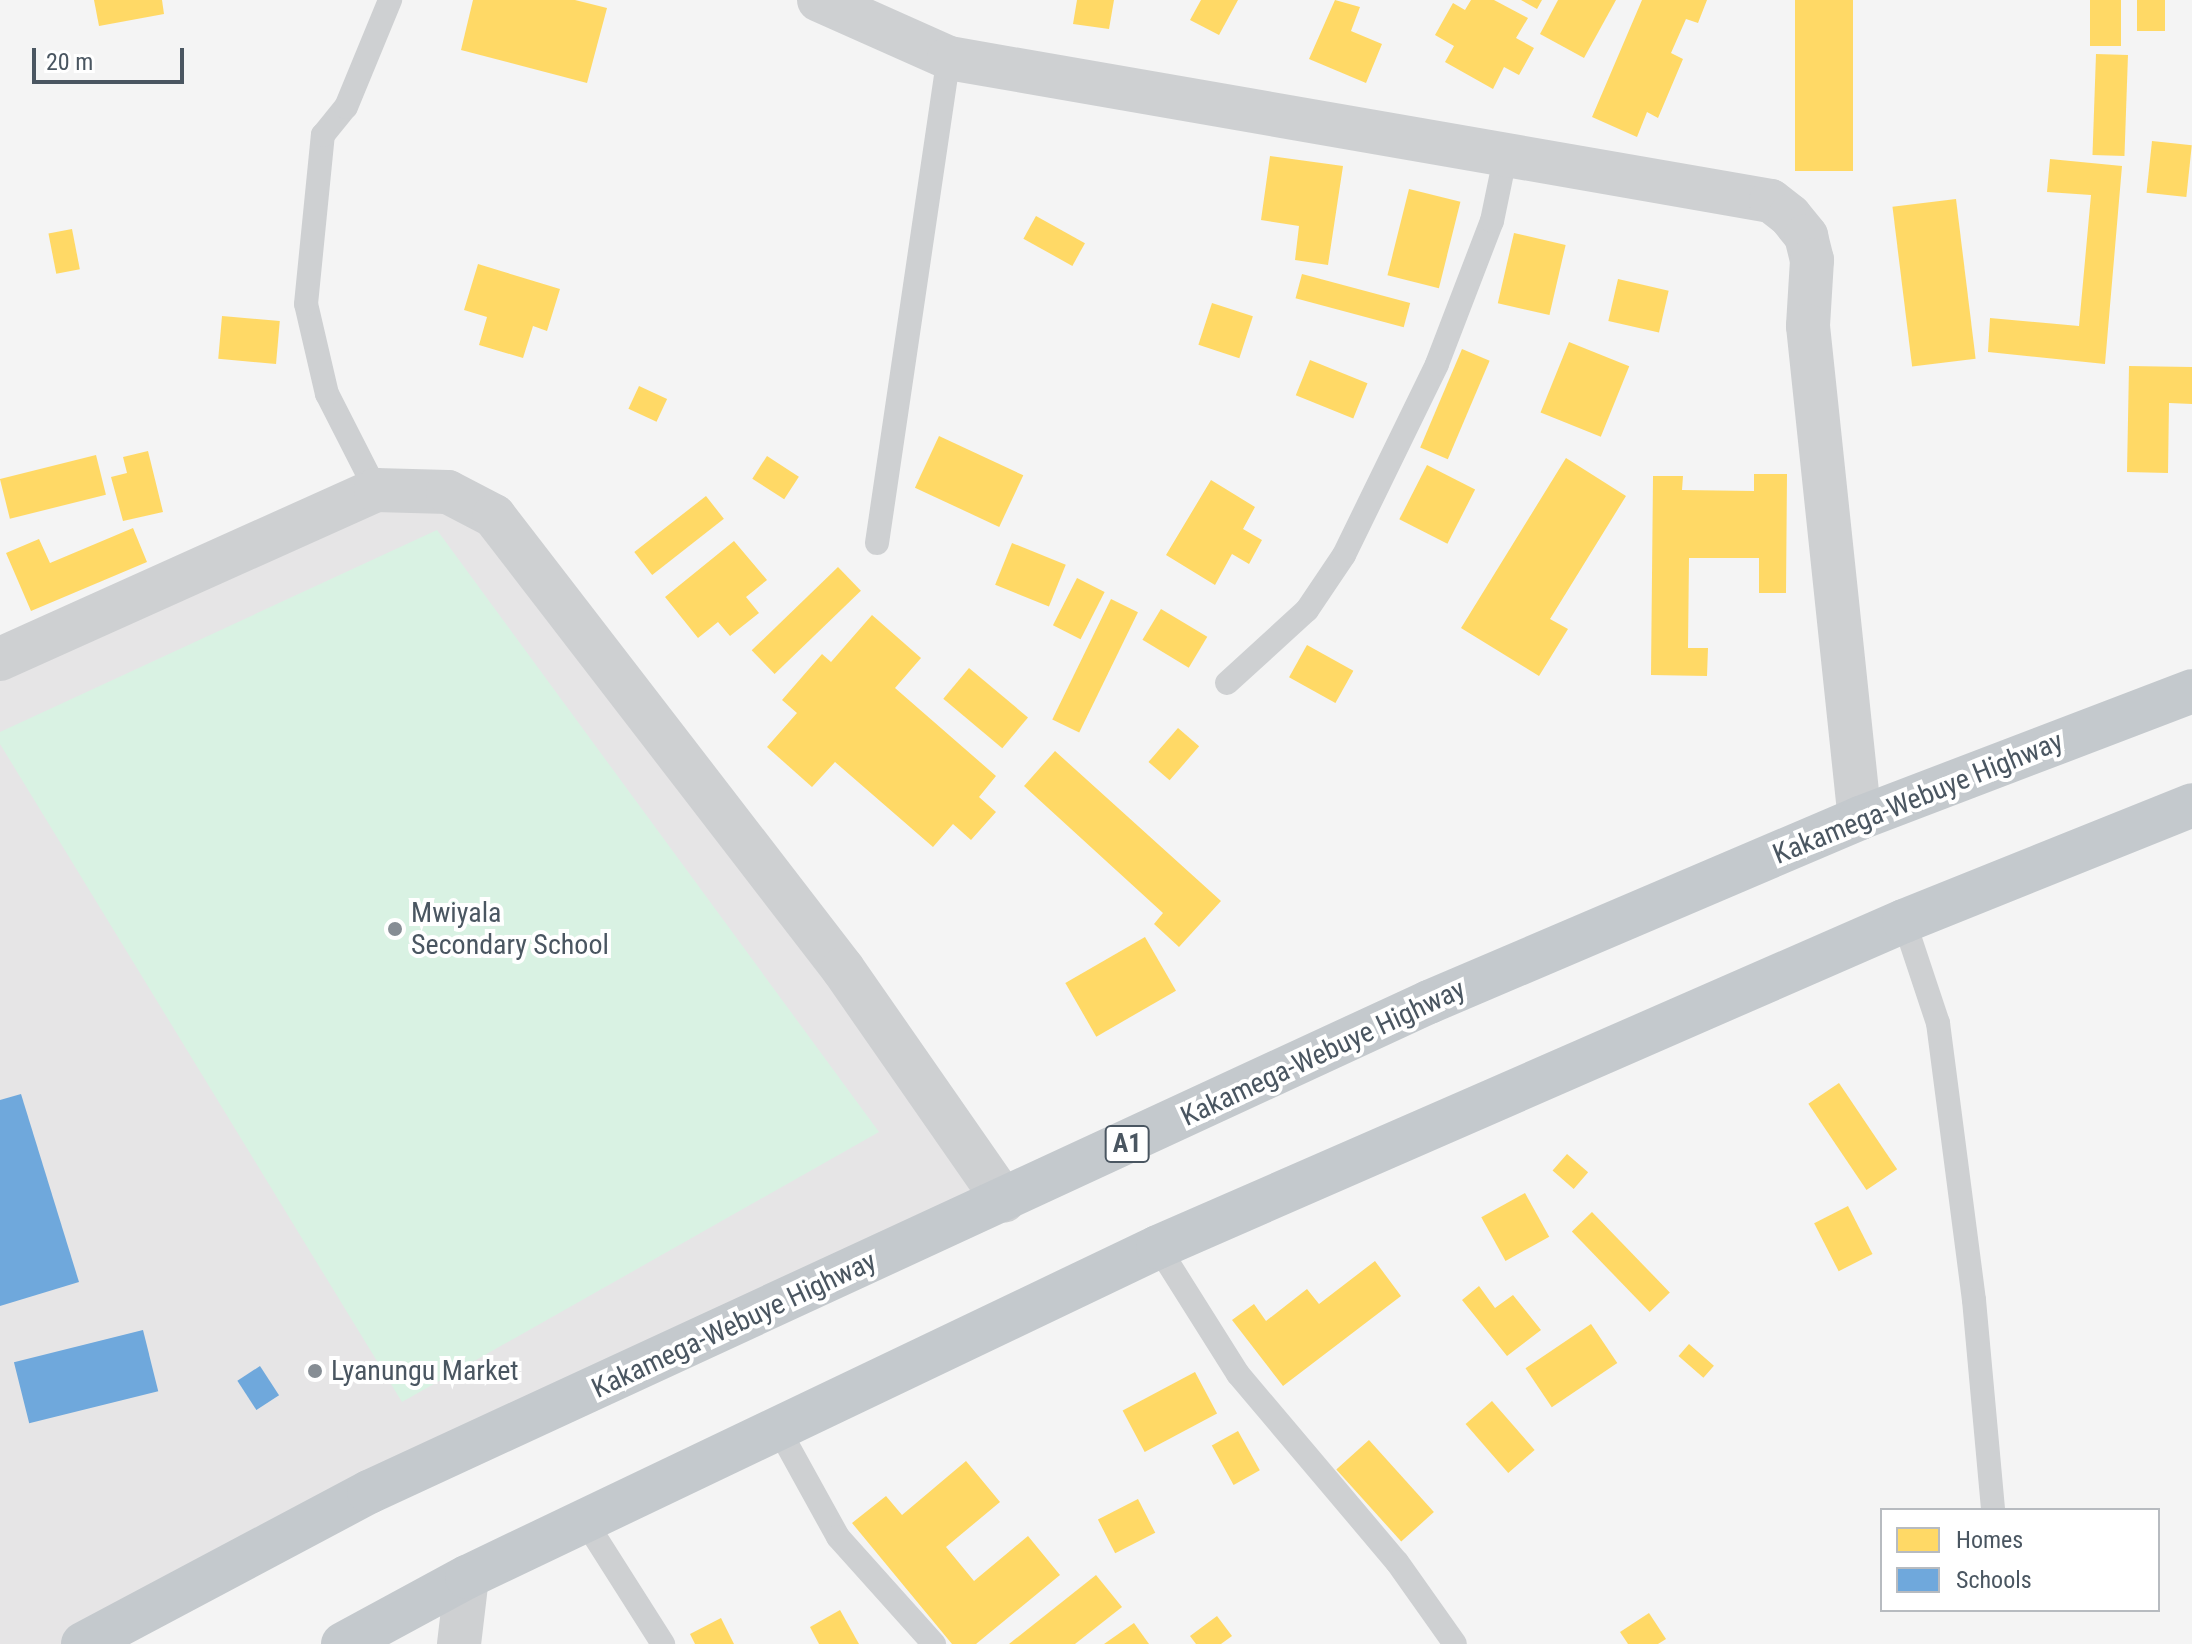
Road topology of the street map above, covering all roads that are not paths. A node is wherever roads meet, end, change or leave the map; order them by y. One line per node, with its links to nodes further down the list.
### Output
1 (390, 0): 5 (lane)
2 (819, 0): 3 (street)
3 (949, 58): 4 (street); 6 (lane)
4 (1505, 158): 8 (lane); 11 (street)
5 (376, 490): 7 (street); 13 (street)
6 (877, 543)
7 (1, 654)
8 (1227, 683)
9 (2192, 691): 11 (highway, Kakamega-Webuye Highway / A1)
10 (2192, 805): 12 (highway)
11 (1860, 818): 13 (highway, Kakamega-Webuye Highway / A1)
12 (1904, 921): 14 (highway); 16 (lane)
13 (1004, 1201): 19 (highway, Kakamega-Webuye Highway / A1)
14 (1158, 1247): 15 (highway); 24 (lane)
15 (779, 1430): 17 (highway); 23 (lane)
16 (1993, 1508)
17 (585, 1521): 18 (highway); 22 (lane)
18 (467, 1577): 20 (highway); 21 (street)
19 (83, 1644)
20 (343, 1644)
21 (459, 1644)
22 (663, 1644)
23 (934, 1644)
24 (1455, 1644)

